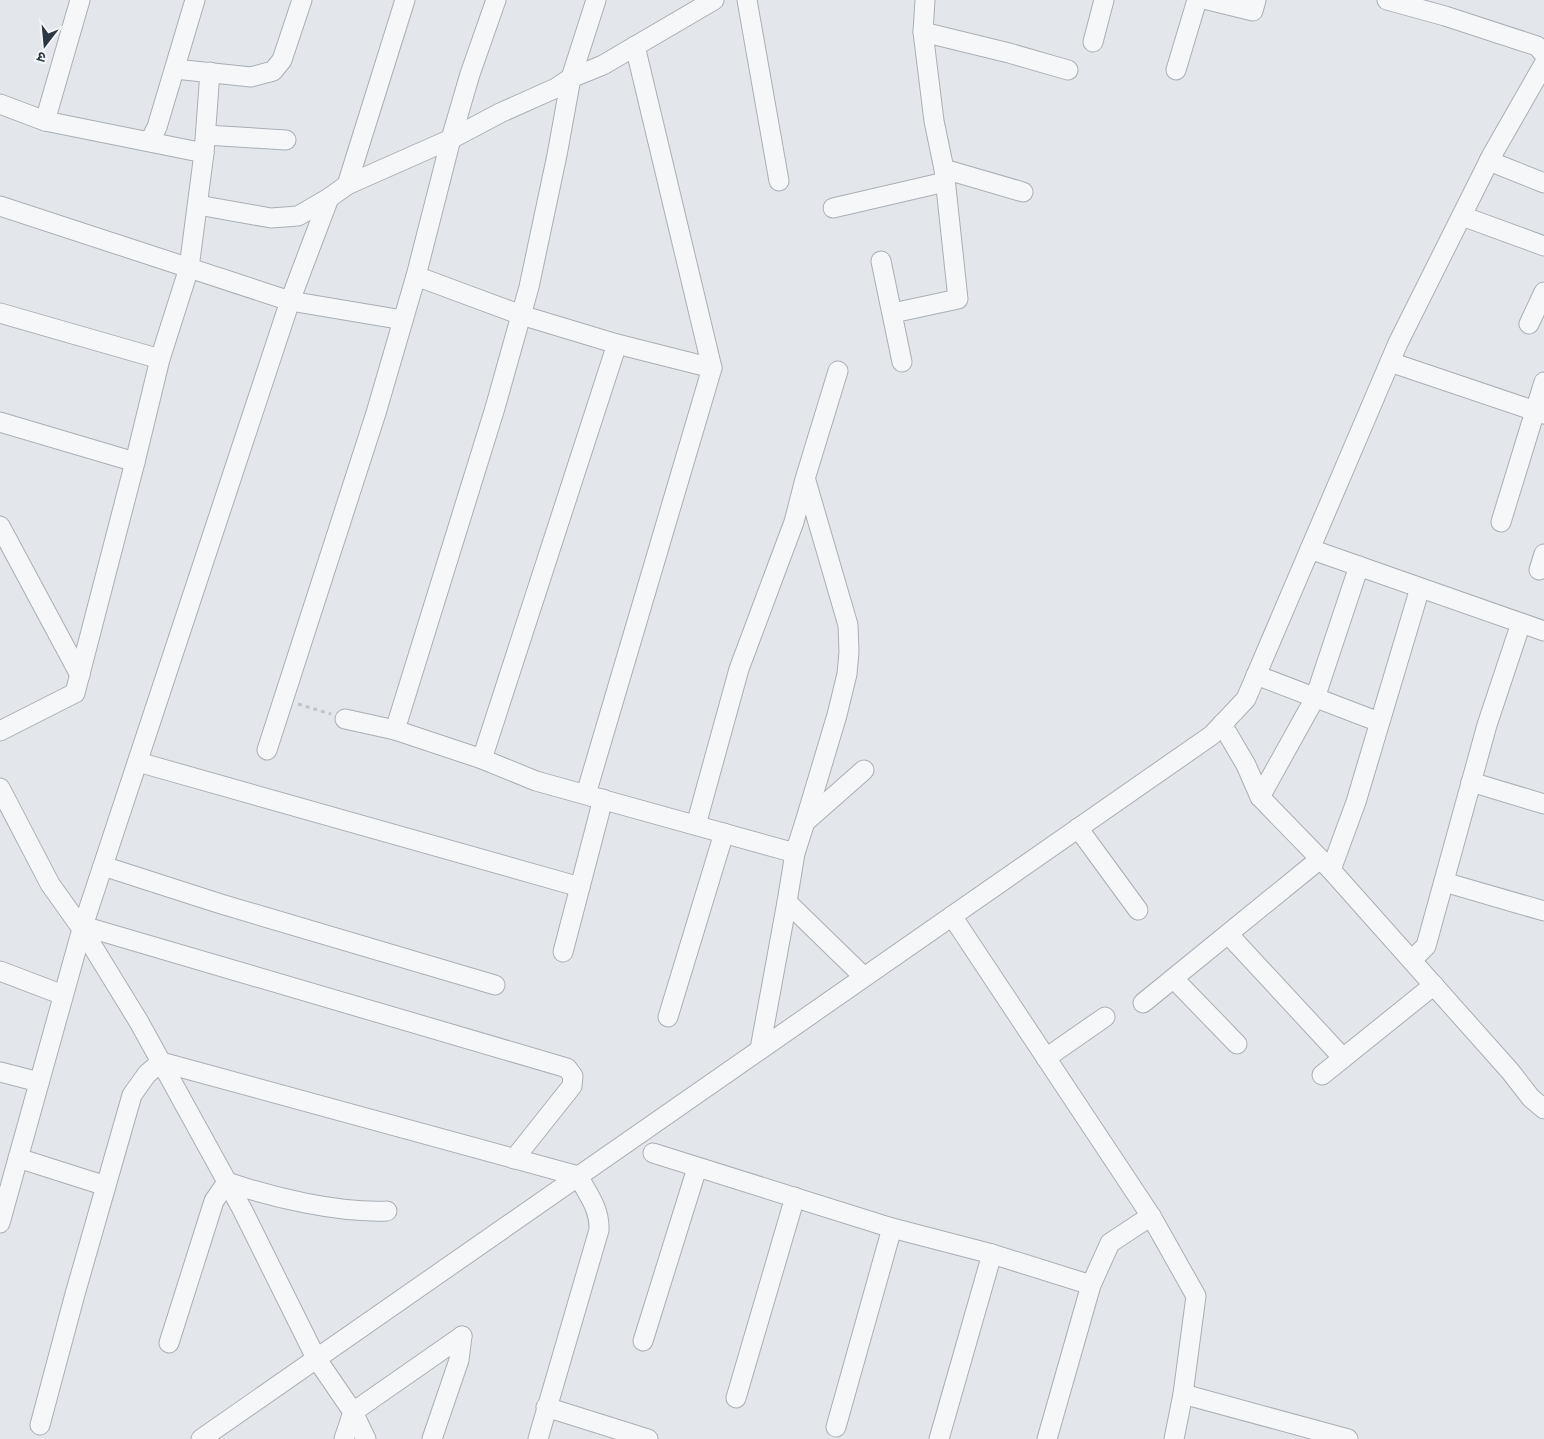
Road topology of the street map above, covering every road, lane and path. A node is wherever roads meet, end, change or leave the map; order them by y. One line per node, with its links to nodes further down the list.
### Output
1 (80, 0): 26 (street)
2 (195, 0): 20 (street)
3 (302, 0): 23 (street)
4 (405, 0): 35 (street)
5 (496, 0): 27 (street)
6 (596, 0): 24 (street)
7 (747, 0): 33 (street)
8 (925, 0): 15 (street)
9 (1104, 0): 16 (street)
10 (1197, 0): 22 (street)
11 (1208, 0): 12 (street)
12 (1256, 0)
13 (1387, 0): 18 (street)
14 (712, 1): 17 (street)
15 (923, 32): 21 (street); 32 (street)
16 (1093, 42)
17 (635, 46): 24 (street); 57 (street)
18 (1544, 54)
19 (1544, 64): 31 (street)
20 (175, 68): 23 (street); 29 (street)
21 (1068, 70)
22 (1176, 70)
23 (210, 72): 30 (street)
24 (571, 78): 27 (street); 50 (street)
25 (0, 104): 26 (street)
26 (45, 121): 29 (street)
27 (451, 138): 35 (street); 45 (street)
28 (286, 140): 30 (street)
29 (150, 141): 30 (street)
30 (205, 144): 38 (street)
31 (1489, 161): 34 (street); 41 (street)
32 (944, 175): 36 (street); 40 (street); 49 (street)
33 (779, 181)
34 (1544, 183)
35 (348, 185): 37 (street)
36 (1023, 192)
37 (329, 198): 38 (street); 47 (street)
38 (198, 205): 44 (street)
39 (0, 206): 44 (street)
40 (833, 208)
41 (1462, 216): 42 (street); 56 (street)
42 (1544, 246)
43 (882, 261): 49 (street)
44 (189, 268): 47 (street); 54 (street)
45 (416, 276): 50 (street); 51 (street)
46 (1544, 292): 52 (street)
47 (290, 301): 51 (street); 82 (street)
48 (0, 313): 54 (street)
49 (893, 313): 55 (street)
50 (521, 315): 53 (street); 78 (street)
51 (403, 320): 74 (street)
52 (1529, 324)
53 (617, 344): 57 (street); 81 (street)
54 (160, 359): 62 (street)
55 (902, 362)
56 (1390, 362): 60 (street); 66 (street)
57 (712, 368): 86 (street)
58 (838, 372): 63 (street)
59 (1544, 382): 60 (street)
60 (1540, 413): 64 (street)
61 (0, 422): 62 (street)
62 (135, 462): 71 (street)
63 (805, 479): 89 (street); 90 (street)
64 (1501, 522)
65 (0, 526): 71 (street)
66 (1310, 549): 67 (street); 72 (street)
67 (1359, 566): 68 (street); 73 (street)
68 (1420, 588): 69 (street); 76 (street)
69 (1521, 623): 70 (street); 84 (street)
70 (1544, 631)
71 (80, 675): 79 (street)
72 (1256, 675): 73 (street); 77 (street)
73 (1315, 698): 76 (street); 87 (street)
74 (282, 700): 75 (path); 80 (street)
75 (345, 719): 78 (street)
76 (1379, 722): 94 (street)
77 (1222, 724): 87 (street); 91 (street)
78 (395, 730): 81 (street)
79 (0, 731)
80 (266, 750)
81 (482, 759): 86 (street)
82 (138, 762): 95 (street); 97 (street)
83 (864, 770): 89 (street)
84 (1471, 782): 88 (street); 96 (street)
85 (0, 788): 102 (street)
86 (594, 796): 90 (street); 97 (street)
87 (1260, 797): 94 (street)
88 (1544, 804)
89 (806, 822): 93 (street)
90 (696, 825): 92 (street)
91 (1078, 828): 99 (street); 101 (street)
92 (724, 833): 93 (street); 113 (street)
93 (795, 853): 98 (street)
94 (1326, 864): 103 (street); 105 (street)
95 (103, 866): 102 (street); 109 (street)
96 (1444, 882): 100 (street); 105 (street)
97 (580, 887): 104 (street)
98 (787, 902): 107 (street); 116 (street)
99 (1138, 910)
100 (1544, 912)
101 (952, 916): 107 (street); 117 (street)
102 (83, 928): 111 (street); 119 (street); 128 (street)
103 (1229, 935): 108 (street); 118 (street)
104 (563, 952)
105 (1412, 960): 110 (street)
106 (0, 971): 111 (street)
107 (864, 977): 116 (street)
108 (1174, 979): 112 (street); 115 (street)
109 (496, 985)
110 (1434, 985): 118 (street); 123 (street)
111 (64, 995): 122 (street)
112 (1144, 1003)
113 (668, 1017)
114 (1104, 1017): 117 (street)
115 (1237, 1044)
116 (760, 1049): 124 (street)
117 (1046, 1058): 136 (street)
118 (1343, 1058): 121 (street)
119 (162, 1062): 128 (street); 131 (street); 132 (street)
120 (0, 1072): 122 (street)
121 (1322, 1075)
122 (39, 1082): 127 (street)
123 (1544, 1109)
124 (648, 1127): 125 (street); 126 (street)
125 (629, 1140): 126 (street); 130 (street)
126 (653, 1153): 129 (street)
127 (18, 1158): 132 (street); 133 (street)
128 (514, 1159): 130 (street)
129 (697, 1168): 134 (street); 141 (street)
130 (578, 1176): 143 (street); 146 (street)
131 (227, 1182): 135 (street); 142 (street); 143 (street)
132 (106, 1186): 148 (street)
133 (4, 1190): 137 (street)
134 (795, 1196): 138 (street); 145 (street)
135 (387, 1211)
136 (1151, 1216): 140 (street); 144 (street)
137 (0, 1223)
138 (892, 1228): 139 (street); 149 (street)
139 (992, 1254): 140 (street); 156 (street)
140 (1091, 1285): 157 (street)
141 (643, 1341)
142 (168, 1343)
143 (316, 1358): 147 (street); 150 (street)
144 (1184, 1394): 158 (street); 159 (street)
145 (736, 1398)
146 (546, 1407): 154 (street); 155 (street)
147 (353, 1412): 151 (street); 152 (street); 153 (street)
148 (40, 1425)
149 (836, 1427)
150 (201, 1439)
151 (344, 1439)
152 (366, 1439)
153 (432, 1439)
154 (538, 1439)
155 (648, 1439)
156 (939, 1439)
157 (1047, 1439)
158 (1174, 1439)
159 (1348, 1439)

